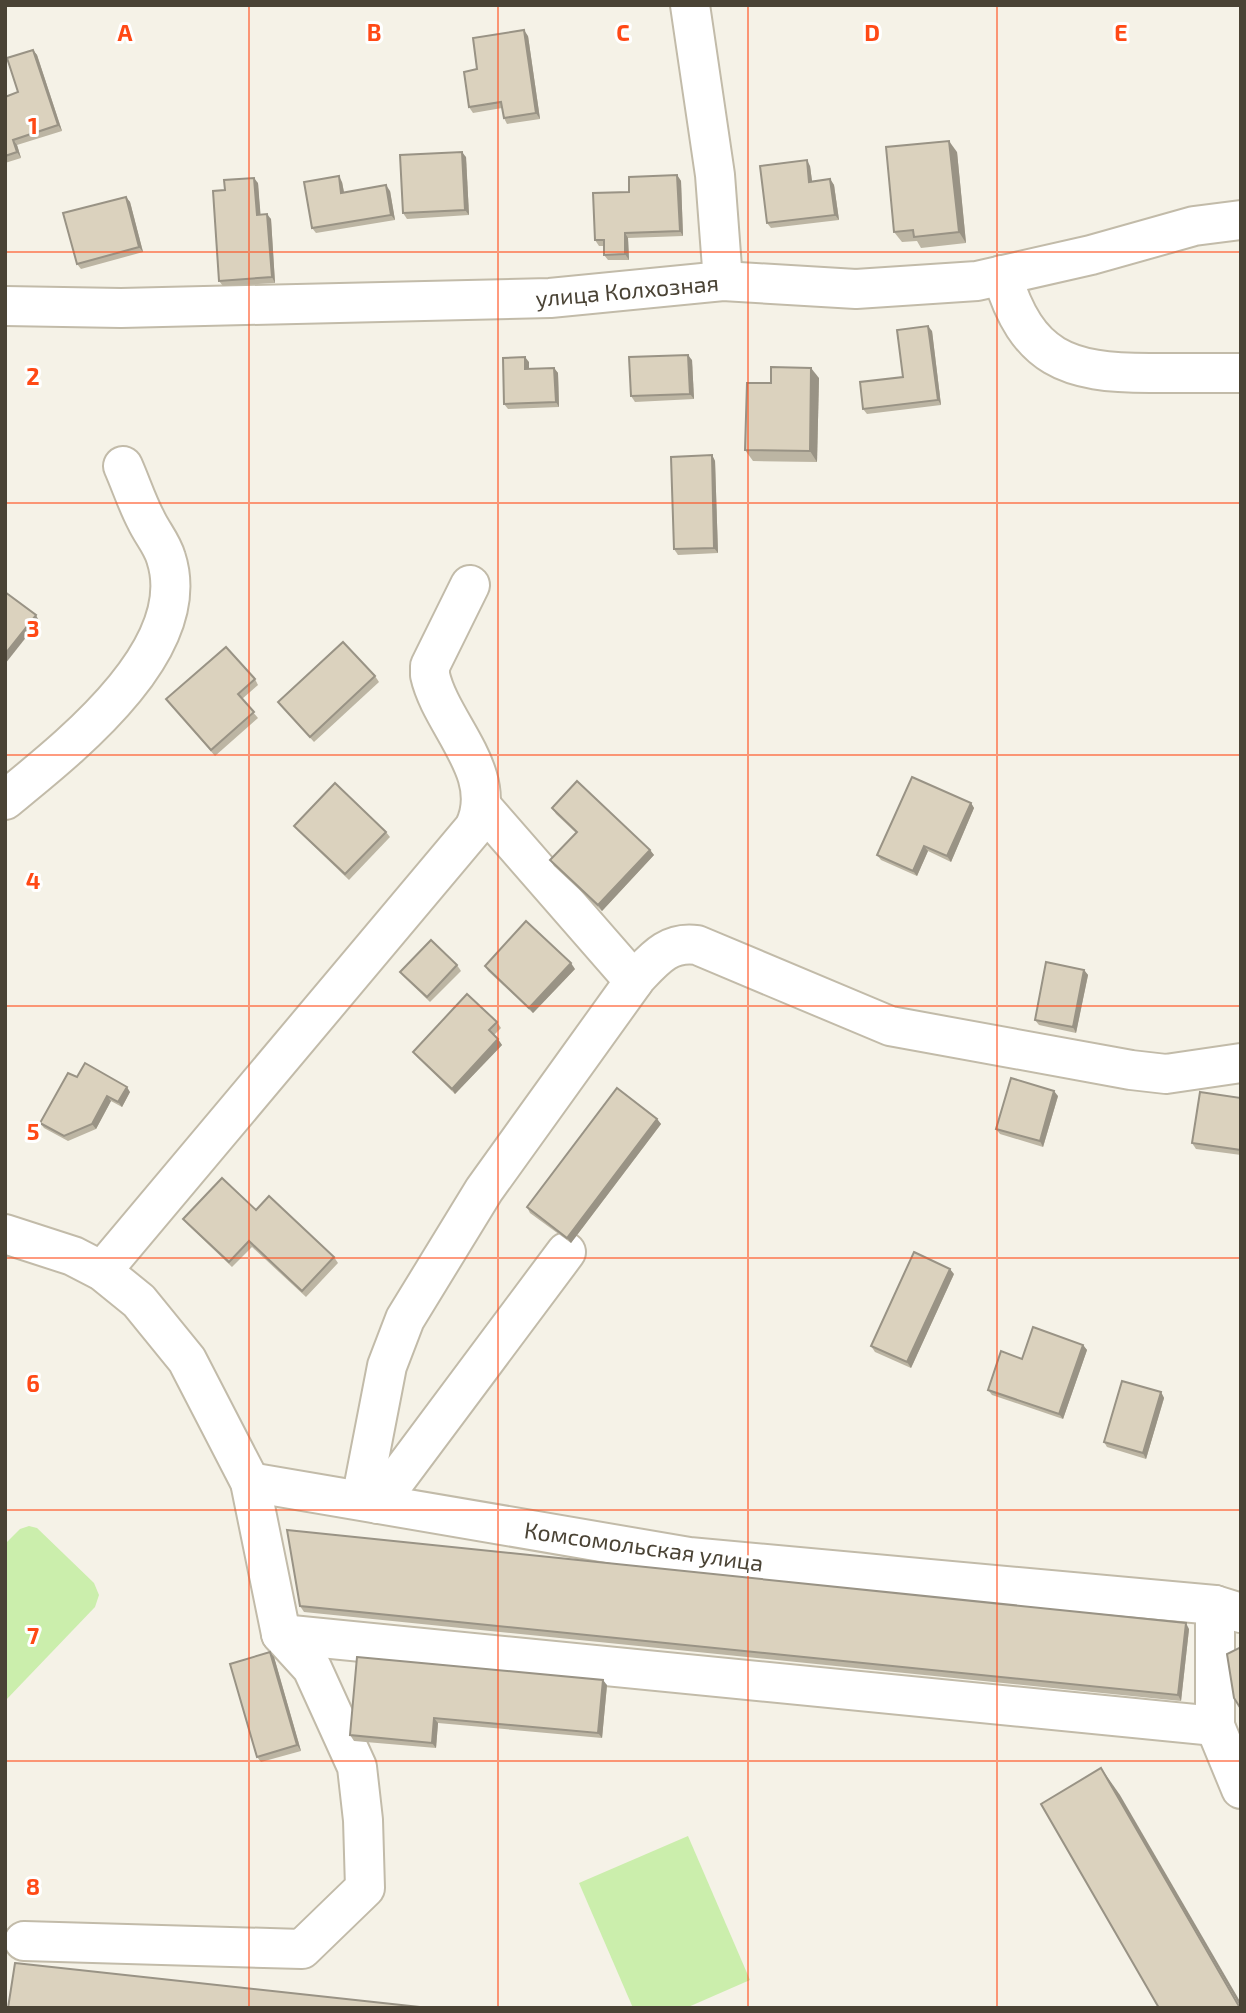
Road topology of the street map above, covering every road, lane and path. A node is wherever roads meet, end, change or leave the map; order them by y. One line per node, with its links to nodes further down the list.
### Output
1 (690, 5): 4 (street)
2 (1241, 220): 3 (street, улица Колхозная)
3 (1002, 275): 4 (street, улица Колхозная); 6 (street)
4 (723, 281): 5 (street, улица Колхозная)
5 (5, 306)
6 (1241, 373)
7 (123, 466): 9 (street)
8 (470, 585): 10 (street)
9 (5, 800)
10 (483, 808): 11 (street); 15 (street)
11 (634, 981): 12 (street); 17 (street)
12 (1241, 1063)
13 (5, 1234): 15 (street)
14 (566, 1252): 17 (street)
15 (102, 1271): 16 (street)
16 (250, 1482): 17 (street, Комсомольская улица); 19 (street)
17 (370, 1502): 18 (street, Комсомольская улица)
18 (1228, 1609): 20 (street, Комсомольская улица)
19 (281, 1634): 20 (street); 22 (street)
20 (1215, 1726): 21 (street, Комсомольская улица)
21 (1241, 1789)
22 (24, 1941)

